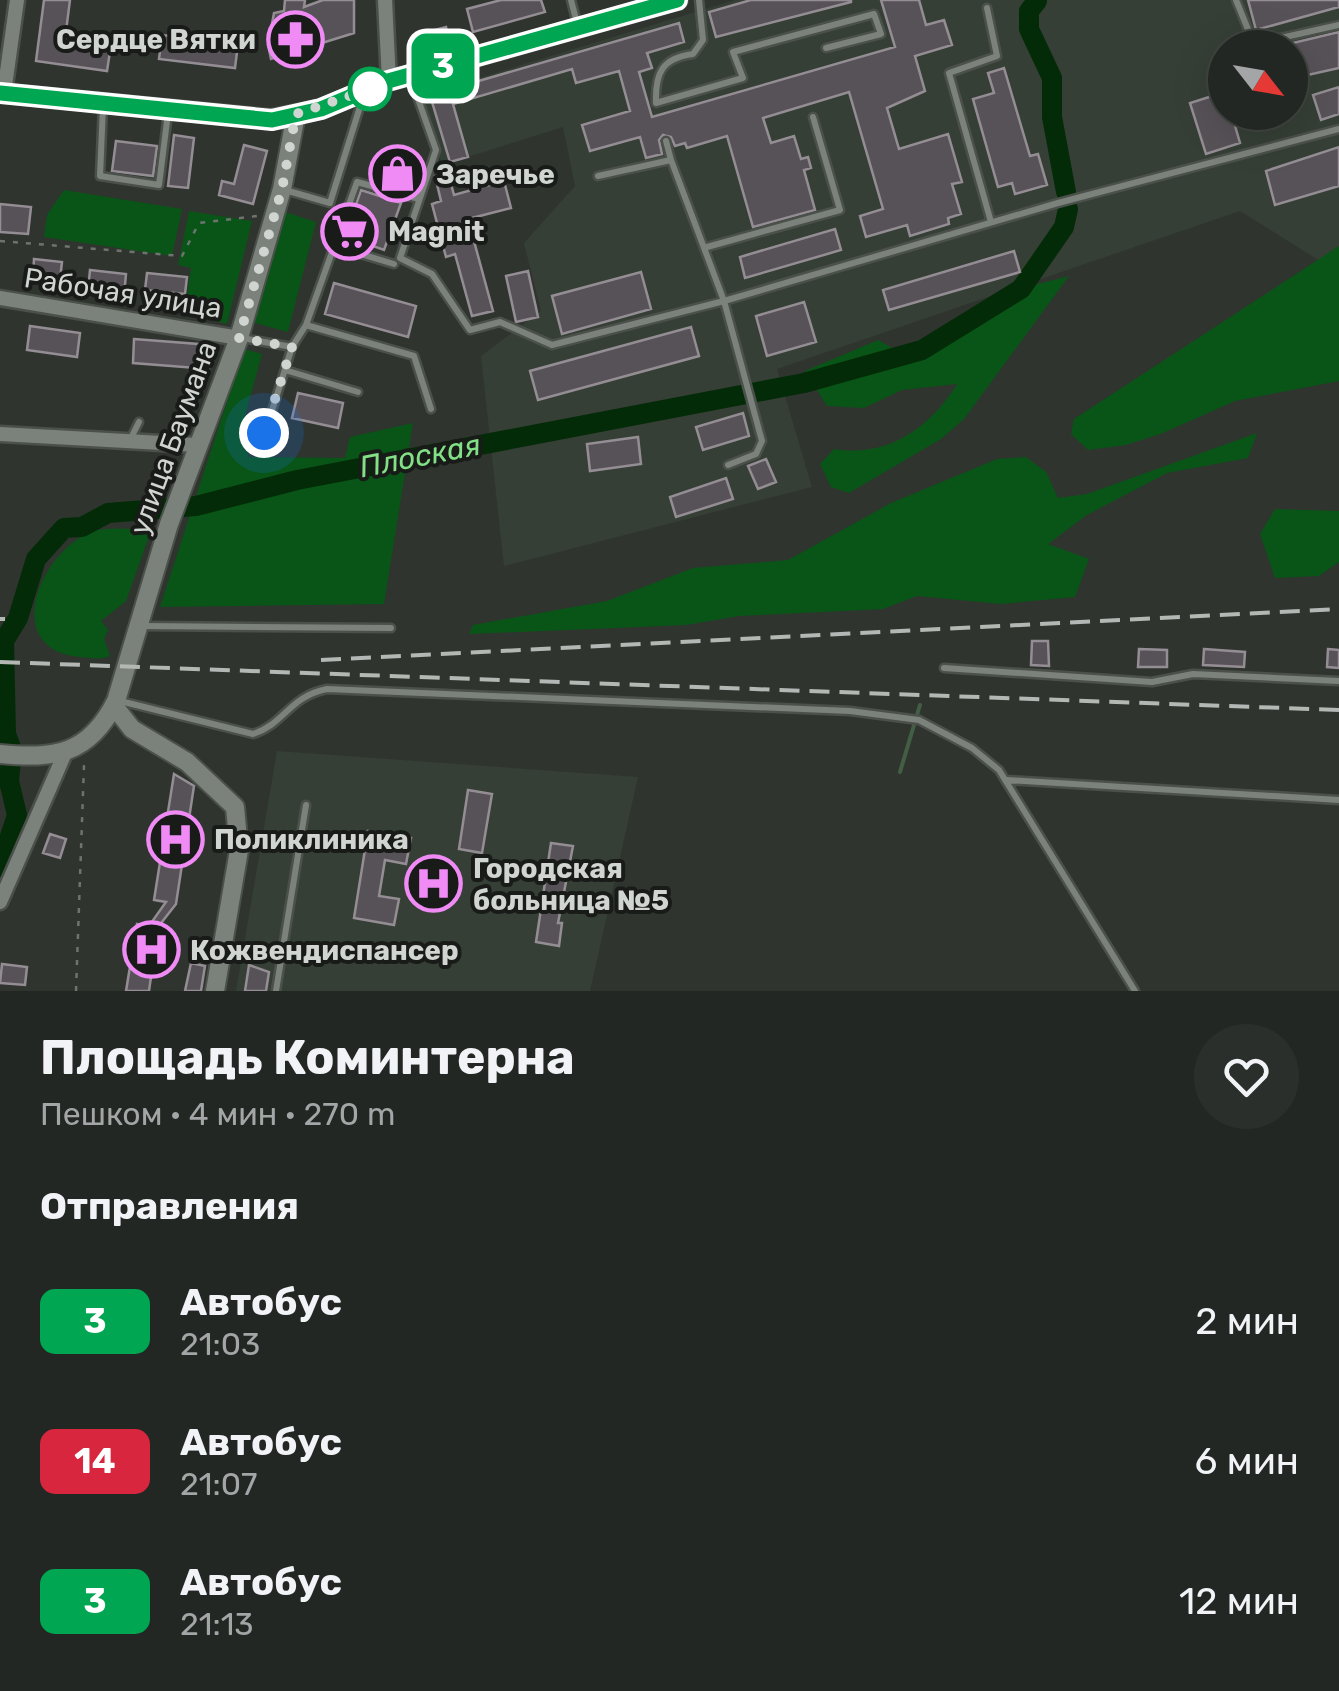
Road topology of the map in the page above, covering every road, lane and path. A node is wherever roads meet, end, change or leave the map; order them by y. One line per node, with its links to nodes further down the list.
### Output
1 (17, 0): 14 (street)
2 (385, 0): 12 (street)
3 (570, 0): 9 (lane)
4 (678, 0): 9 (main road)
5 (699, 0): 16 (lane)
6 (1236, 0): 8 (lane)
7 (987, 8): 28 (lane)
8 (1339, 26)
9 (578, 28): 11 (main road)
10 (826, 48): 16 (lane)
11 (409, 76): 12 (main road); 26 (lane)
12 (388, 81): 13 (main road)
13 (365, 91): 18 (main road); 25 (lane)
14 (2, 93): 15 (main road)
15 (103, 103): 17 (main road); 17 (lane)
16 (656, 103): 19 (lane)
17 (168, 112): 18 (main road)
18 (296, 114): 25 (main road)
19 (660, 115)
20 (814, 118): 31 (lane)
21 (1339, 129): 28 (lane)
22 (666, 141): 23 (lane)
23 (671, 160): 24 (lane); 31 (lane)
24 (598, 176)
25 (282, 189): 27 (main road, улица Баумана)
26 (420, 199): 30 (lane); 34 (lane)
27 (275, 214): 29 (path); 36 (main road, улица Баумана)
28 (990, 222): 34 (lane)
29 (0, 241)
30 (334, 246): 32 (lane); 35 (lane)
31 (707, 247): 34 (lane)
32 (394, 264)
33 (0, 298): 36 (street, Рабочая улица)
34 (724, 301): 46 (lane)
35 (306, 325): 37 (lane); 40 (lane)
36 (239, 338): 37 (lane); 45 (main road, улица Баумана)
37 (292, 347): 38 (lane)
38 (285, 370): 39 (lane); 42 (lane)
39 (358, 392)
40 (432, 409)
41 (138, 422): 44 (lane)
42 (264, 433)
43 (0, 434): 44 (street)
44 (130, 440): 45 (street)
45 (197, 446): 47 (main road, улица Баумана)
46 (728, 466)
47 (138, 625): 48 (lane); 51 (main road, улица Баумана)
48 (391, 628)
49 (944, 668): 50 (lane)
50 (1339, 681)
51 (115, 703): 52 (main road); 55 (lane); 60 (main road)
52 (66, 753): 53 (main road); 58 (street)
53 (2, 755)
54 (84, 766): 59 (path)
55 (1007, 780): 56 (lane); 62 (lane)
56 (1339, 800)
57 (306, 805): 61 (lane)
58 (0, 902)
59 (76, 991)
60 (215, 991)
61 (276, 991)
62 (1134, 991)

